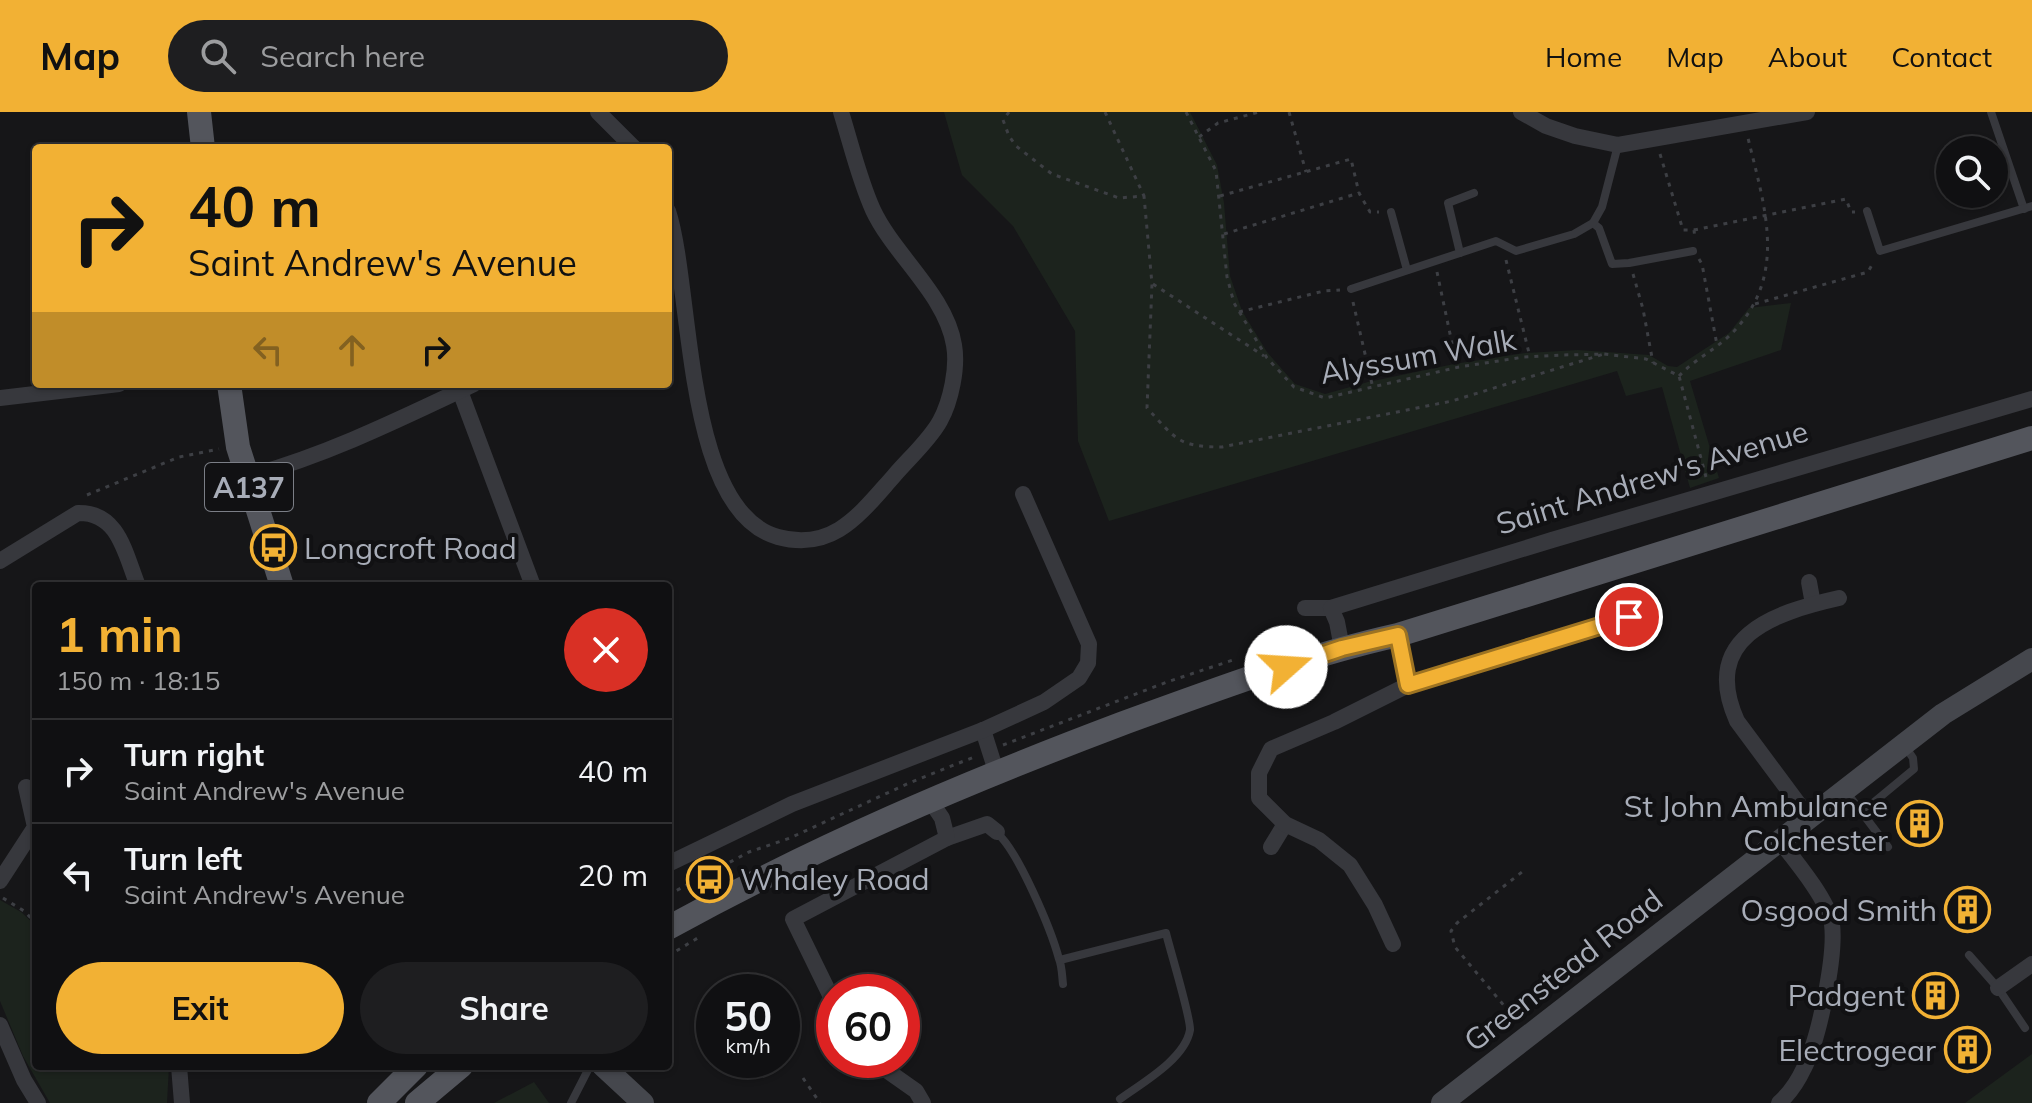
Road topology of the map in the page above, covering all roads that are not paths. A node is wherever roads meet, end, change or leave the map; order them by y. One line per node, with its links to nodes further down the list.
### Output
1 (199, 112): 7 (main road)
2 (598, 112): 8 (street)
3 (841, 112): 20 (street)
4 (1521, 112): 9 (street)
5 (1807, 112): 9 (street)
6 (1991, 112): 11 (lane)
7 (203, 144)
8 (630, 144)
9 (1618, 145): 14 (lane)
10 (1474, 193): 17 (lane)
11 (2028, 208): 12 (lane)
12 (1867, 211)
13 (1391, 212): 18 (lane)
14 (1593, 223): 16 (lane); 17 (lane)
15 (672, 224): 20 (street)
16 (1693, 251)
17 (1460, 253): 18 (lane)
18 (1407, 270): 19 (lane)
19 (1351, 289)
20 (676, 315)
21 (85, 388): 25 (street)
22 (230, 388): 28 (main road, A137)
23 (465, 388): 28 (street)
24 (467, 388): 33 (street)
25 (0, 398)
26 (2032, 399): 38 (street, Saint Andrew's Avenue)
27 (2032, 438): 40 (main road)
28 (246, 477): 32 (main road, A137)
29 (1023, 494): 44 (street)
30 (0, 561): 31 (street)
31 (136, 582)
32 (281, 582)
33 (532, 582)
34 (1809, 582): 36 (street)
35 (1839, 598): 36 (street)
36 (1813, 604): 52 (street)
37 (1305, 608): 38 (street, Saint Andrew's Avenue)
38 (1331, 608): 41 (street)
39 (1629, 617): 43 (street)
40 (1398, 635): 41 (main road); 43 (street)
41 (1342, 648): 46 (main road)
42 (2031, 664): 45 (street, Greenstead Road)
43 (1408, 685): 53 (street)
44 (983, 730): 46 (street); 60 (street)
45 (1903, 744): 48 (street, Greenstead Road); 50 (lane)
46 (996, 771): 49 (main road)
47 (26, 787): 51 (street)
48 (1845, 789): 50 (lane); 52 (street, Greenstead Road)
49 (929, 799): 55 (street); 62 (main road)
50 (1862, 812): 59 (lane)
51 (32, 814)
52 (1809, 818): 57 (street, Greenstead Road)
53 (1285, 824): 58 (street); 63 (street)
54 (997, 832): 55 (street); 65 (lane)
55 (947, 838): 67 (street)
56 (32, 839): 61 (street)
57 (1779, 840): 79 (street, Greenstead Road); 87 (street)
58 (1271, 847)
59 (1888, 847)
60 (672, 862)
61 (0, 881)
62 (672, 926)
63 (1393, 944)
64 (1969, 955): 69 (lane)
65 (1060, 960): 68 (lane); 78 (lane)
66 (2032, 964): 69 (street)
67 (820, 974)
68 (1063, 984)
69 (1998, 988): 71 (lane)
70 (0, 1025): 80 (street)
71 (2025, 1028)
72 (179, 1070): 81 (street)
73 (412, 1070): 82 (main road)
74 (456, 1070): 83 (main road)
75 (588, 1070): 84 (lane)
76 (607, 1070): 85 (street)
77 (898, 1078): 86 (street)
78 (1120, 1099)
79 (1452, 1100)
80 (38, 1103)
81 (182, 1103)
82 (379, 1103)
83 (417, 1103)
84 (571, 1103)
85 (643, 1103)
86 (923, 1103)
87 (1779, 1103)

